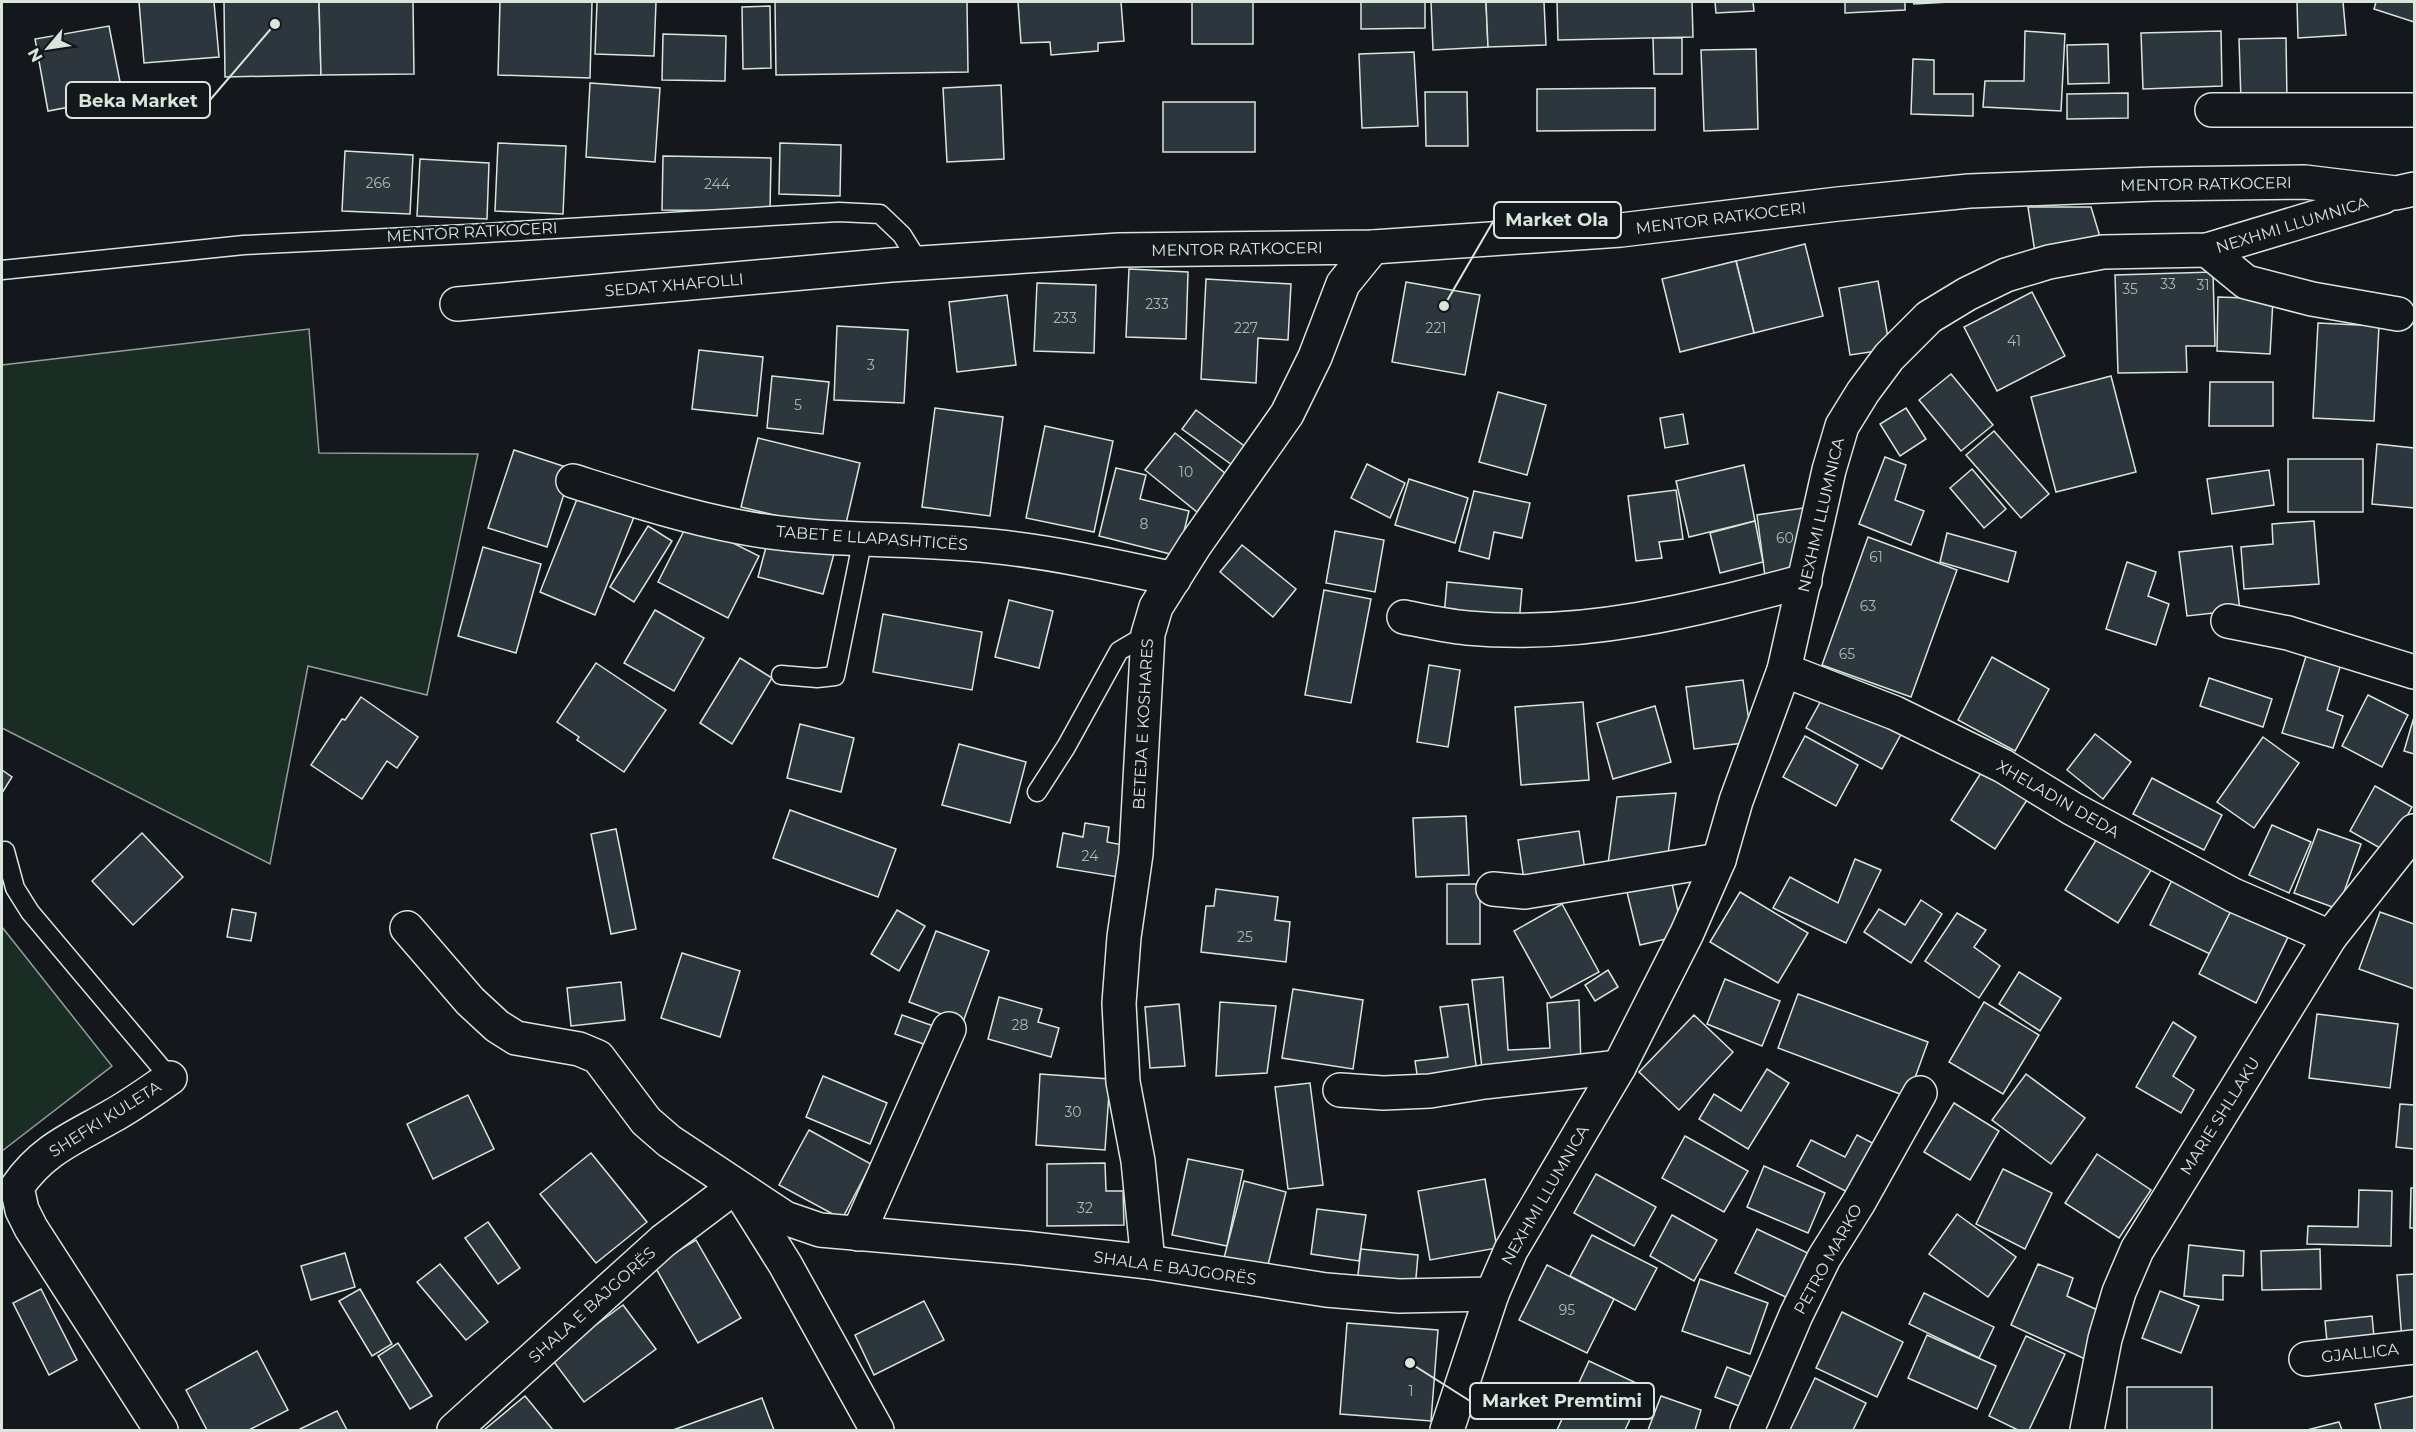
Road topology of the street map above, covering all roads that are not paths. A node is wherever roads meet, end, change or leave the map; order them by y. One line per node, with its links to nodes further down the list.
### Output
1 (2212, 110): 2 (street)
2 (2415, 110)
3 (2405, 191): 4 (street, MENTOR RATKOCERI); 5 (street, NEXHMI LLUMNICA)
4 (1373, 247): 6 (street, MENTOR RATKOCERI); 12 (street, BETEJA E KOSHARES)
5 (2207, 250): 9 (street); 13 (street, NEXHMI LLUMNICA)
6 (905, 264): 7 (lane, MENTOR RATKOCERI); 8 (street, SEDAT XHAFOLLI)
7 (2, 270)
8 (457, 304)
9 (2398, 314)
10 (573, 481): 11 (street, TABET E LLAPASHTICËS)
11 (863, 538): 12 (street, TABET E LLAPASHTICËS); 19 (lane)
12 (1174, 579): 16 (street, BETEJA E KOSHARES)
13 (1805, 581): 14 (street); 17 (street, NEXHMI LLUMNICA)
14 (1404, 617)
15 (2228, 621): 18 (street)
16 (1148, 634): 20 (lane); 34 (street, BETEJA E KOSHARES)
17 (1784, 670): 23 (street, NEXHMI LLUMNICA); 26 (street, XHELADIN DEDA)
18 (2415, 672)
19 (781, 675)
20 (1037, 792)
21 (2415, 831): 26 (street, MARIE SHLLAKU)
22 (5, 851): 29 (lane, SHEFKI KULETA)
23 (1719, 860): 24 (street); 28 (street, NEXHMI LLUMNICA)
24 (1493, 890)
25 (407, 928): 32 (street, SHALA E BAJGORËS)
26 (2330, 937): 43 (street, MARIE SHLLAKU)
27 (949, 1029): 33 (street)
28 (1619, 1067): 30 (street); 35 (street, NEXHMI LLUMNICA)
29 (170, 1078): 38 (street, SHEFKI KULETA)
30 (1340, 1090)
31 (1920, 1093): 42 (street, PETRO MARKO)
32 (736, 1186): 33 (street, SHALA E BAJGORËS); 39 (street, SHALA E BAJGORËS); 40 (street, SHALA E BAJGORËS)
33 (858, 1234): 34 (street, SHALA E BAJGORËS)
34 (1148, 1262): 35 (street, SHALA E BAJGORËS)
35 (1492, 1294): 41 (street, NEXHMI LLUMNICA)
36 (2415, 1347): 37 (street, GJALLICA)
37 (2306, 1359)
38 (161, 1431)
39 (454, 1431)
40 (877, 1431)
41 (1447, 1431)
42 (1747, 1431)
43 (2087, 1431)

